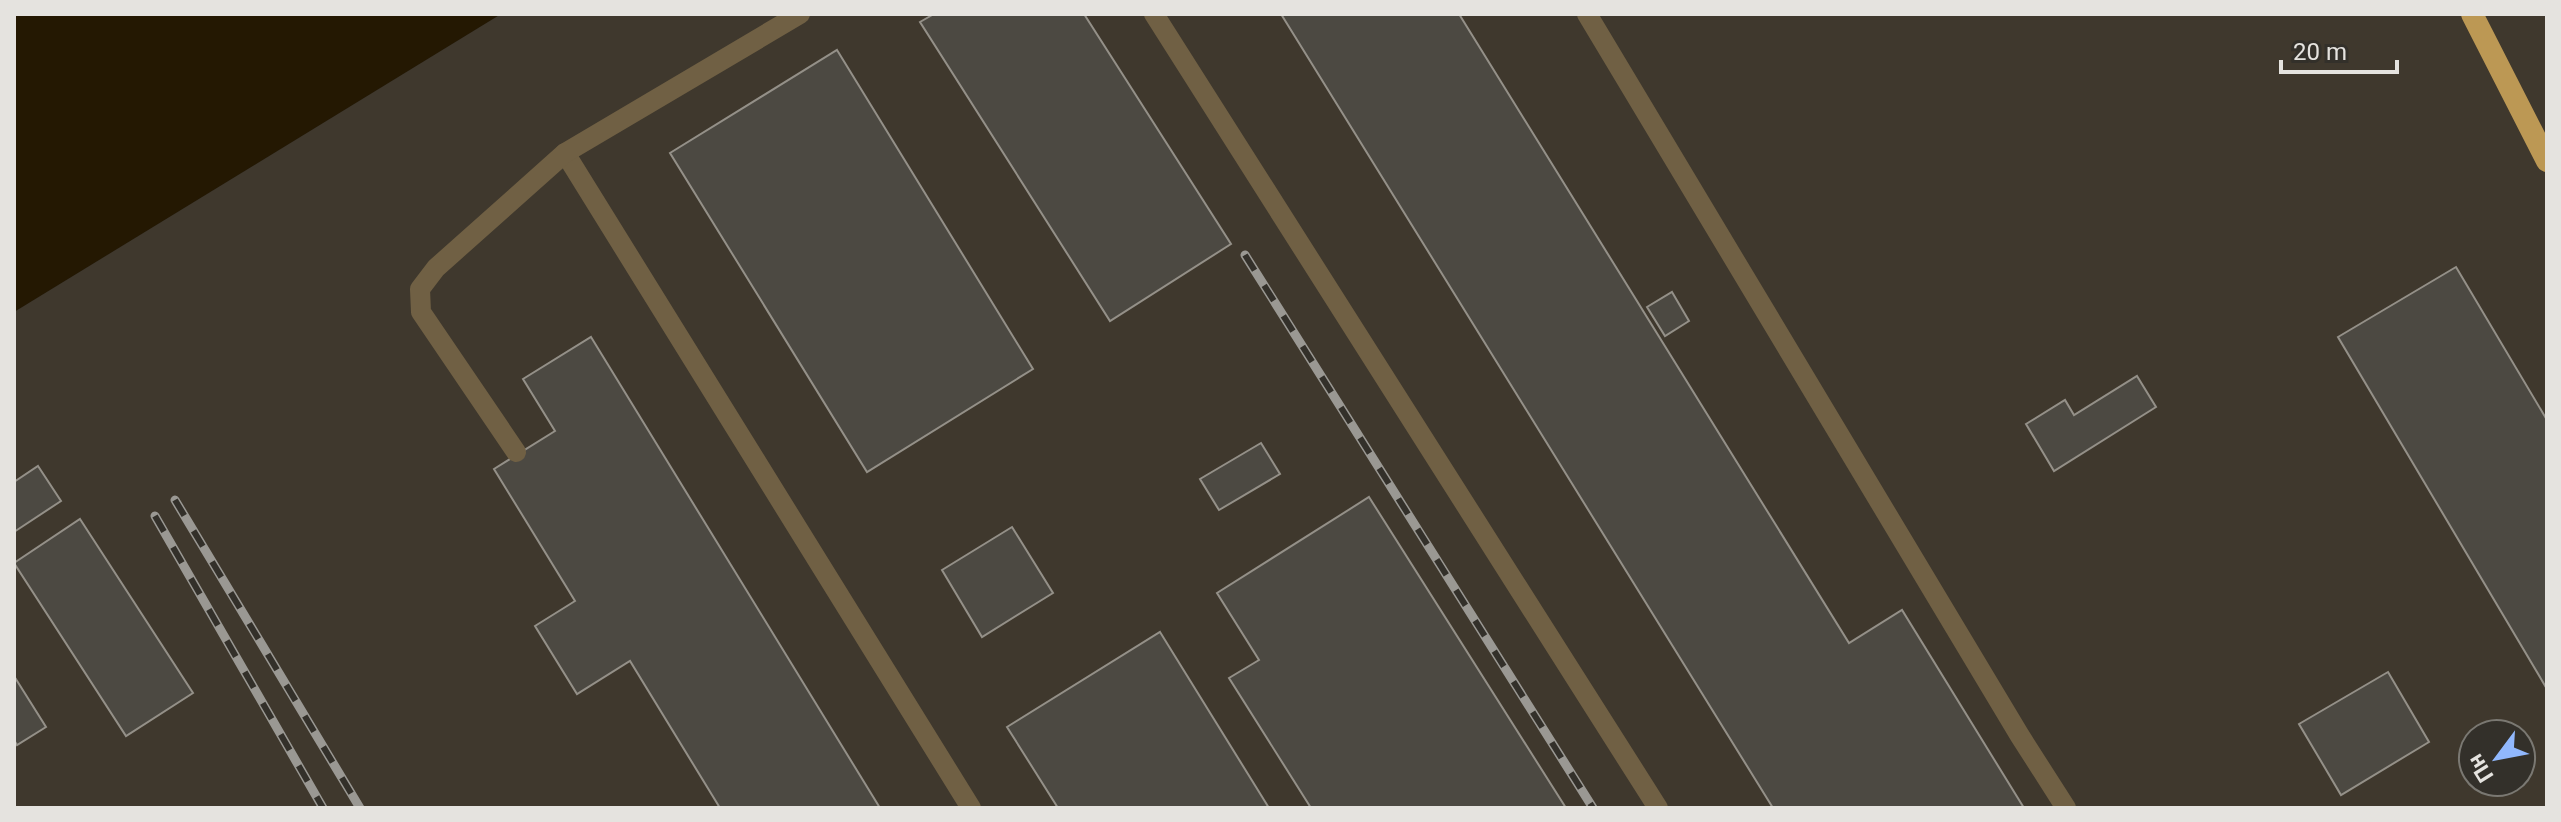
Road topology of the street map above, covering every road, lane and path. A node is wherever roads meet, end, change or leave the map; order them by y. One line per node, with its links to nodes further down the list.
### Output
1 (800, 14): 5 (lane)
2 (1154, 14): 9 (lane)
3 (1587, 14): 10 (lane)
4 (2472, 14): 6 (highway)
5 (565, 153): 7 (lane); 8 (lane)
6 (2547, 161)
7 (516, 452)
8 (971, 808)
9 (1658, 808)
10 (2066, 808)

